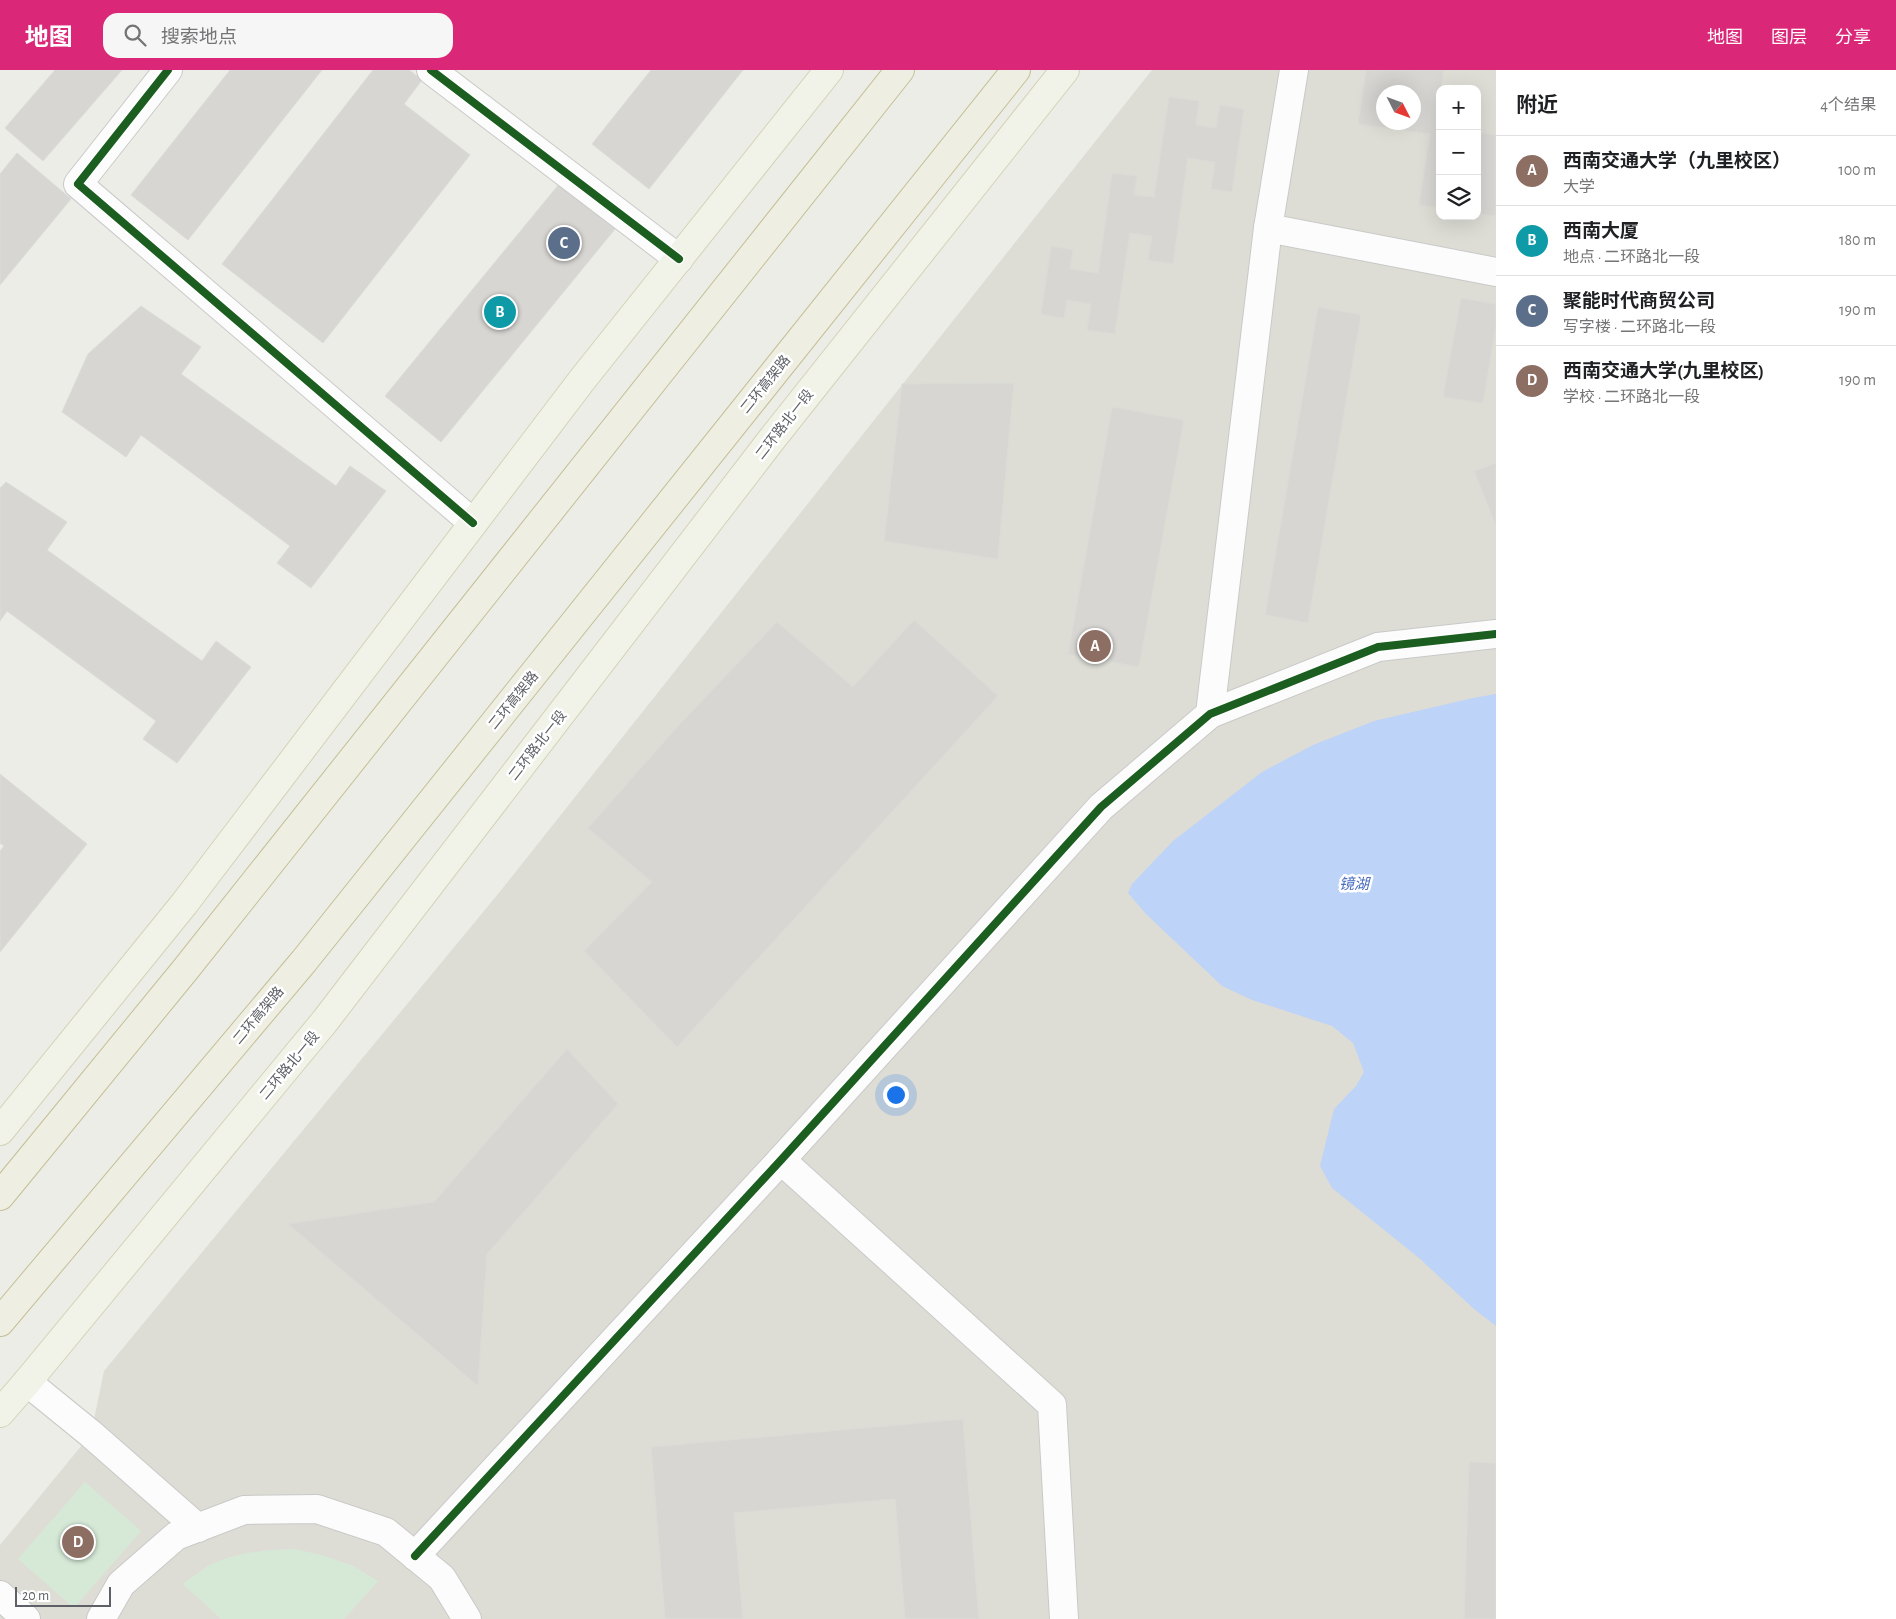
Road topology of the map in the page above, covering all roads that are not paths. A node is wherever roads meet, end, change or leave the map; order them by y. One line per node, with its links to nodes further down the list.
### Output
1 (168, 70): 11 (street)
2 (431, 70): 9 (street)
3 (830, 70): 9 (main road)
4 (900, 70): 16 (highway)
5 (1016, 70): 17 (highway, 二环高架路)
6 (1065, 70): 18 (main road, 二环路北一段)
7 (1294, 70): 8 (street)
8 (1268, 228): 10 (street); 13 (street)
9 (679, 259): 11 (main road)
10 (1496, 272)
11 (474, 523): 14 (main road)
12 (1496, 634): 13 (street)
13 (1210, 714): 15 (street)
14 (0, 1131)
15 (781, 1160): 21 (street); 26 (street)
16 (0, 1196)
17 (0, 1322)
18 (27, 1382): 19 (main road, 二环路北一段); 20 (street)
19 (0, 1413)
20 (198, 1528): 21 (street); 24 (street)
21 (415, 1556): 25 (street)
22 (0, 1595): 23 (street)
23 (26, 1619)
24 (101, 1619)
25 (467, 1619)
26 (1064, 1619)

